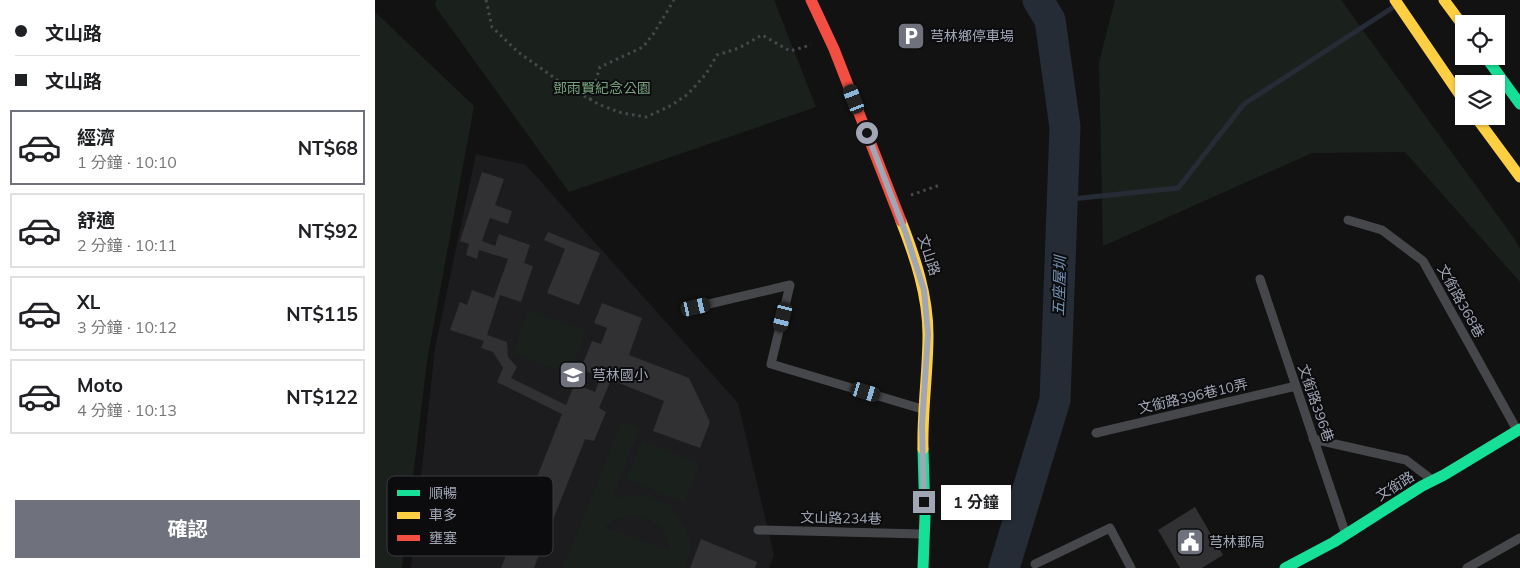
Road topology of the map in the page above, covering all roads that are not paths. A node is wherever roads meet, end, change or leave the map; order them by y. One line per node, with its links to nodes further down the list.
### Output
1 (811, 0): 14 (main road, 文山路)
2 (1395, 0): 6 (main road)
3 (1444, 0): 4 (main road)
4 (1455, 15)
5 (1492, 65): 7 (main road)
6 (1455, 88)
7 (1520, 104)
8 (1482, 125): 9 (main road)
9 (1520, 177)
10 (1348, 220): 15 (lane, 文銜路368巷)
11 (1260, 279): 13 (lane, 文銜路396巷)
12 (696, 307): 14 (lane)
13 (1296, 386): 16 (lane, 文銜路396巷10弄); 17 (lane, 文銜路396巷)
14 (923, 410): 20 (main road, 文山路)
15 (1518, 430): 18 (main road, 文銜路)
16 (1096, 433)
17 (1313, 439): 18 (lane); 21 (lane, 文銜路396巷)
18 (1433, 480): 21 (main road, 文銜路)
19 (758, 530): 20 (lane, 文山路234巷)
20 (924, 534): 24 (main road, 文山路)
21 (1346, 535): 26 (main road, 文銜路)
22 (1520, 538): 27 (lane)
23 (1035, 564): 25 (lane)
24 (923, 568)
25 (1131, 568)
26 (1285, 568)
27 (1467, 568)

